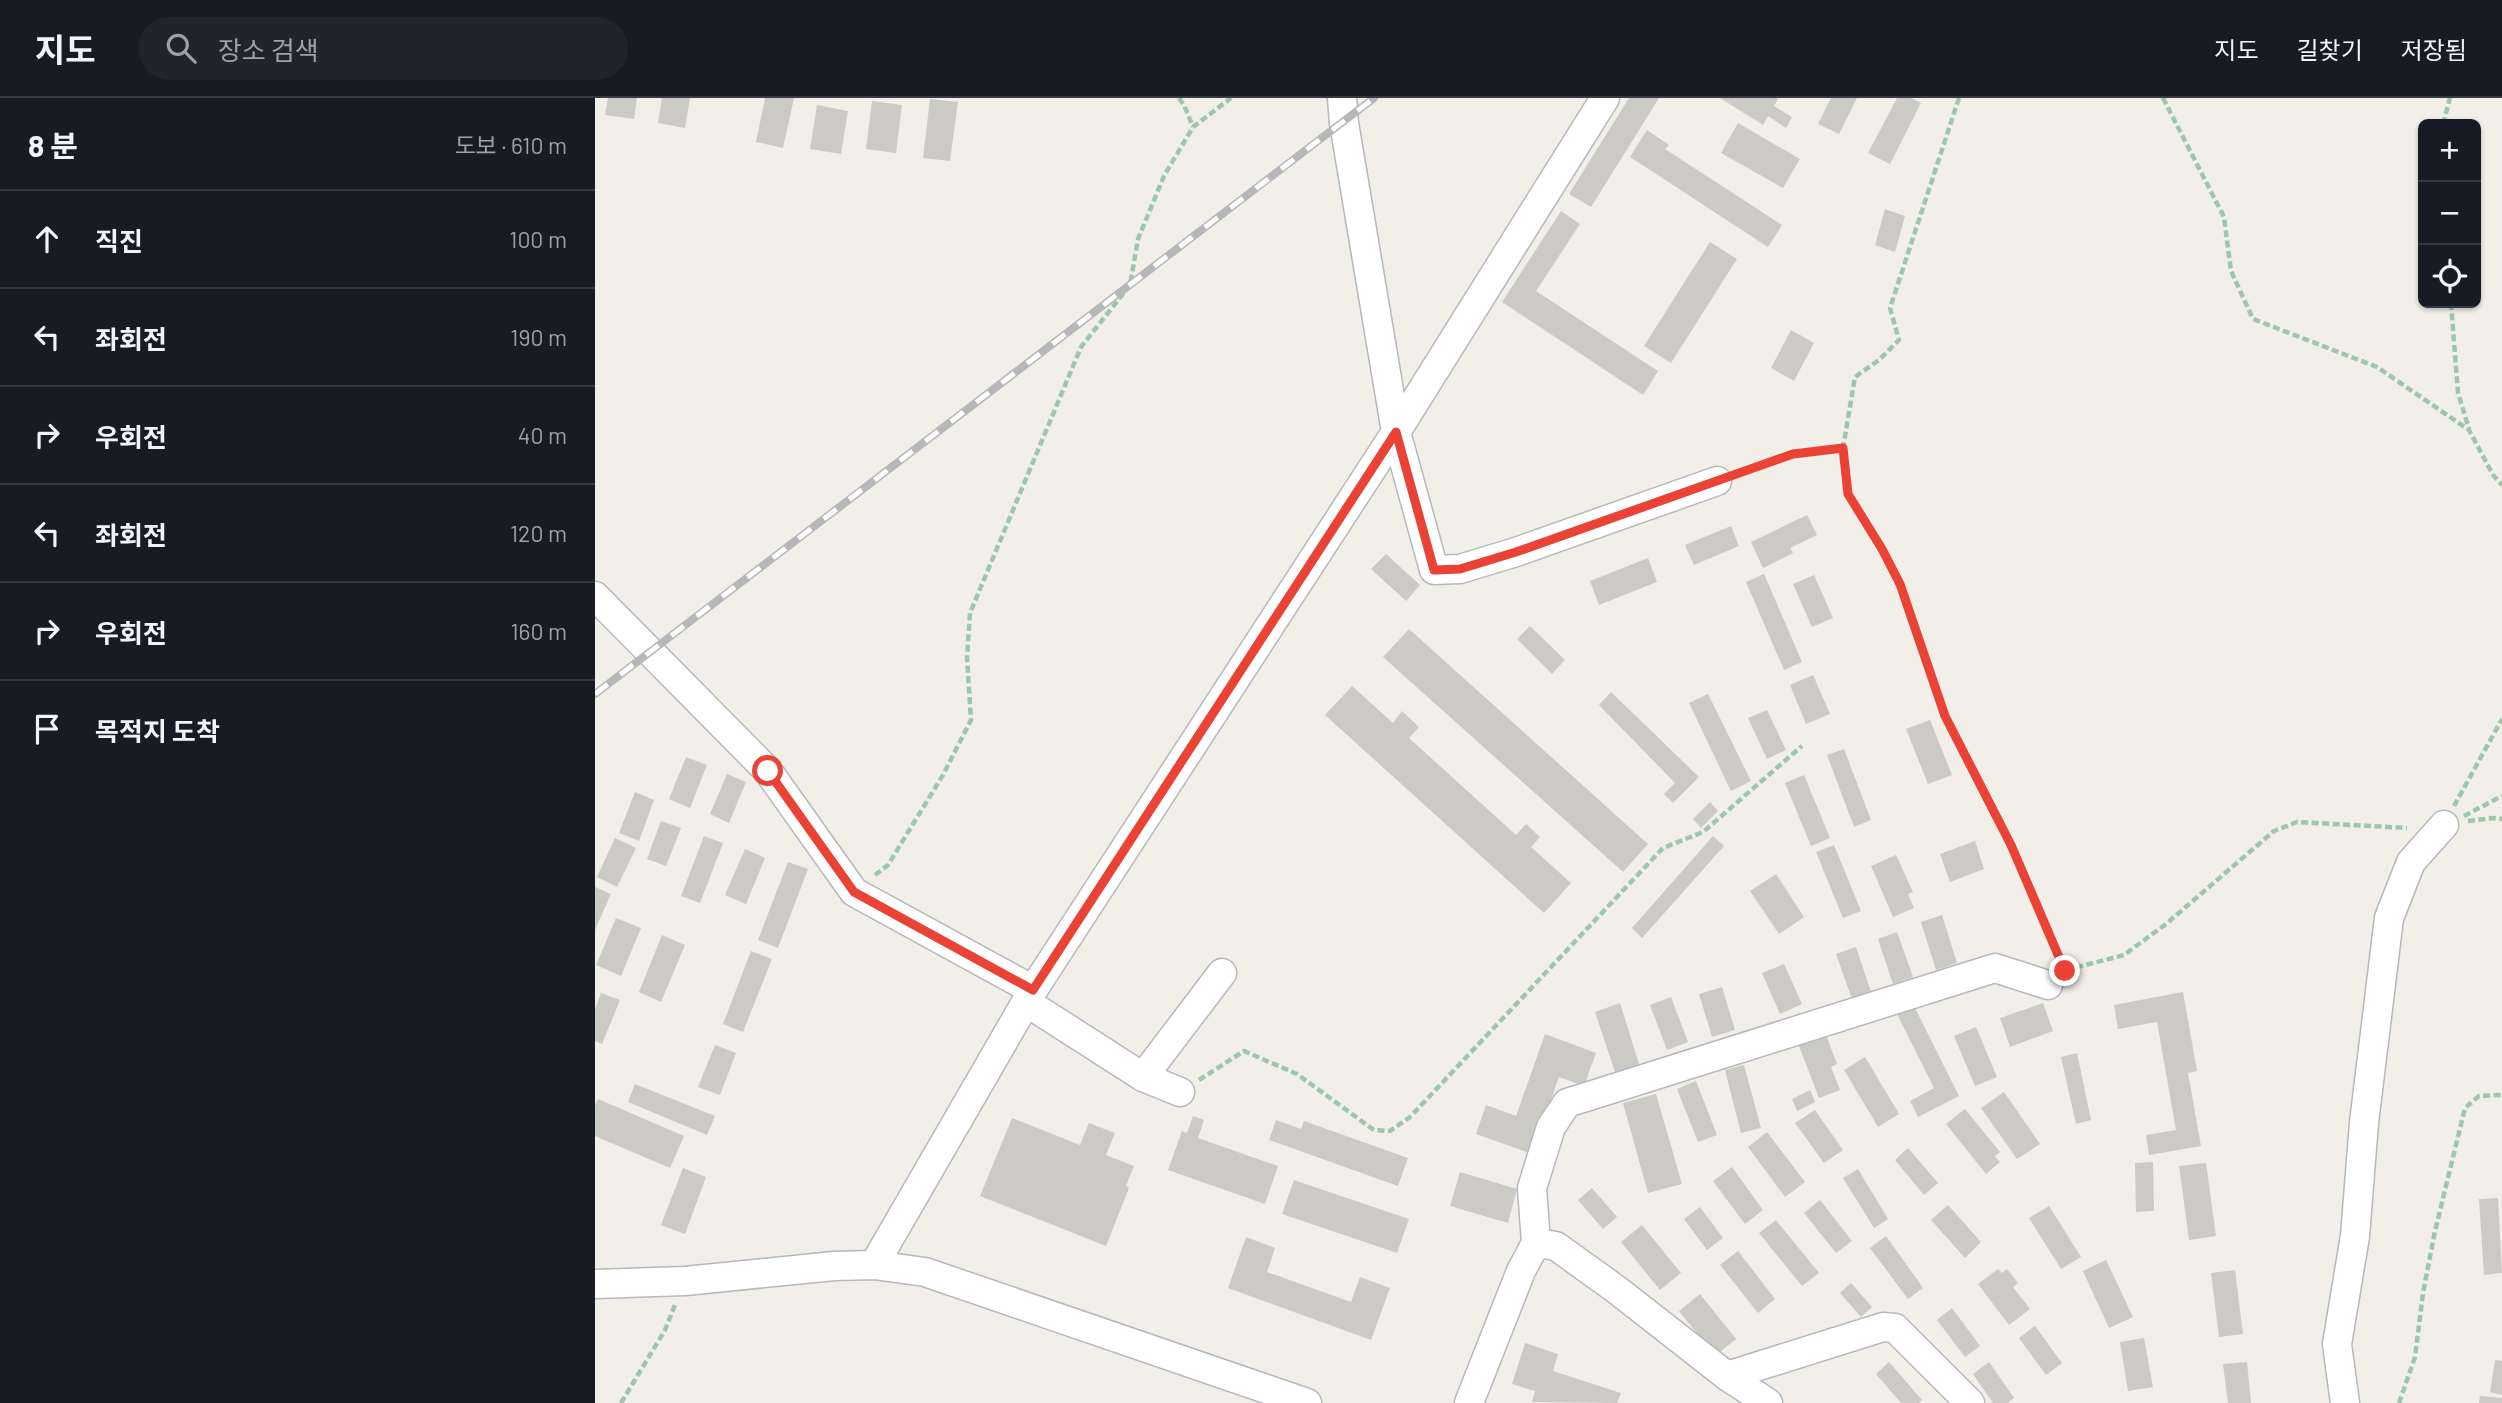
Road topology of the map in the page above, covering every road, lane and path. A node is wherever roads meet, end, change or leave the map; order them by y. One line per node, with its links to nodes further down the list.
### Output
1 (1179, 98): 9 (path)
2 (1231, 98): 9 (path)
3 (1342, 98): 12 (street)
4 (1605, 98): 12 (street)
5 (1959, 98): 13 (path)
6 (2163, 98): 11 (path)
7 (2450, 98): 8 (path)
8 (2444, 119)
9 (1193, 127): 22 (path)
10 (2451, 308): 11 (path)
11 (2469, 430): 15 (path)
12 (1396, 432): 14 (street); 25 (street)
13 (1843, 448): 14 (path); 24 (path)
14 (1717, 481)
15 (2502, 485)
16 (595, 596): 22 (street)
17 (2502, 719): 21 (path)
18 (1802, 746): 27 (path)
19 (2502, 796): 21 (path)
20 (2502, 819): 21 (path)
21 (2444, 825): 24 (path); 39 (street)
22 (854, 892): 25 (street)
23 (1222, 973): 26 (street)
24 (2056, 978): 29 (street)
25 (1030, 996): 26 (street); 30 (street)
26 (1143, 1077): 27 (street)
27 (1180, 1092)
28 (2502, 1095): 40 (path)
29 (1536, 1243): 33 (street); 36 (street)
30 (874, 1265): 31 (street); 35 (street)
31 (685, 1282): 32 (street); 34 (path)
32 (595, 1284)
33 (1727, 1376): 37 (street); 38 (street)
34 (621, 1403)
35 (1307, 1403)
36 (1469, 1403)
37 (1768, 1403)
38 (1971, 1403)
39 (2345, 1403)
40 (2399, 1403)

